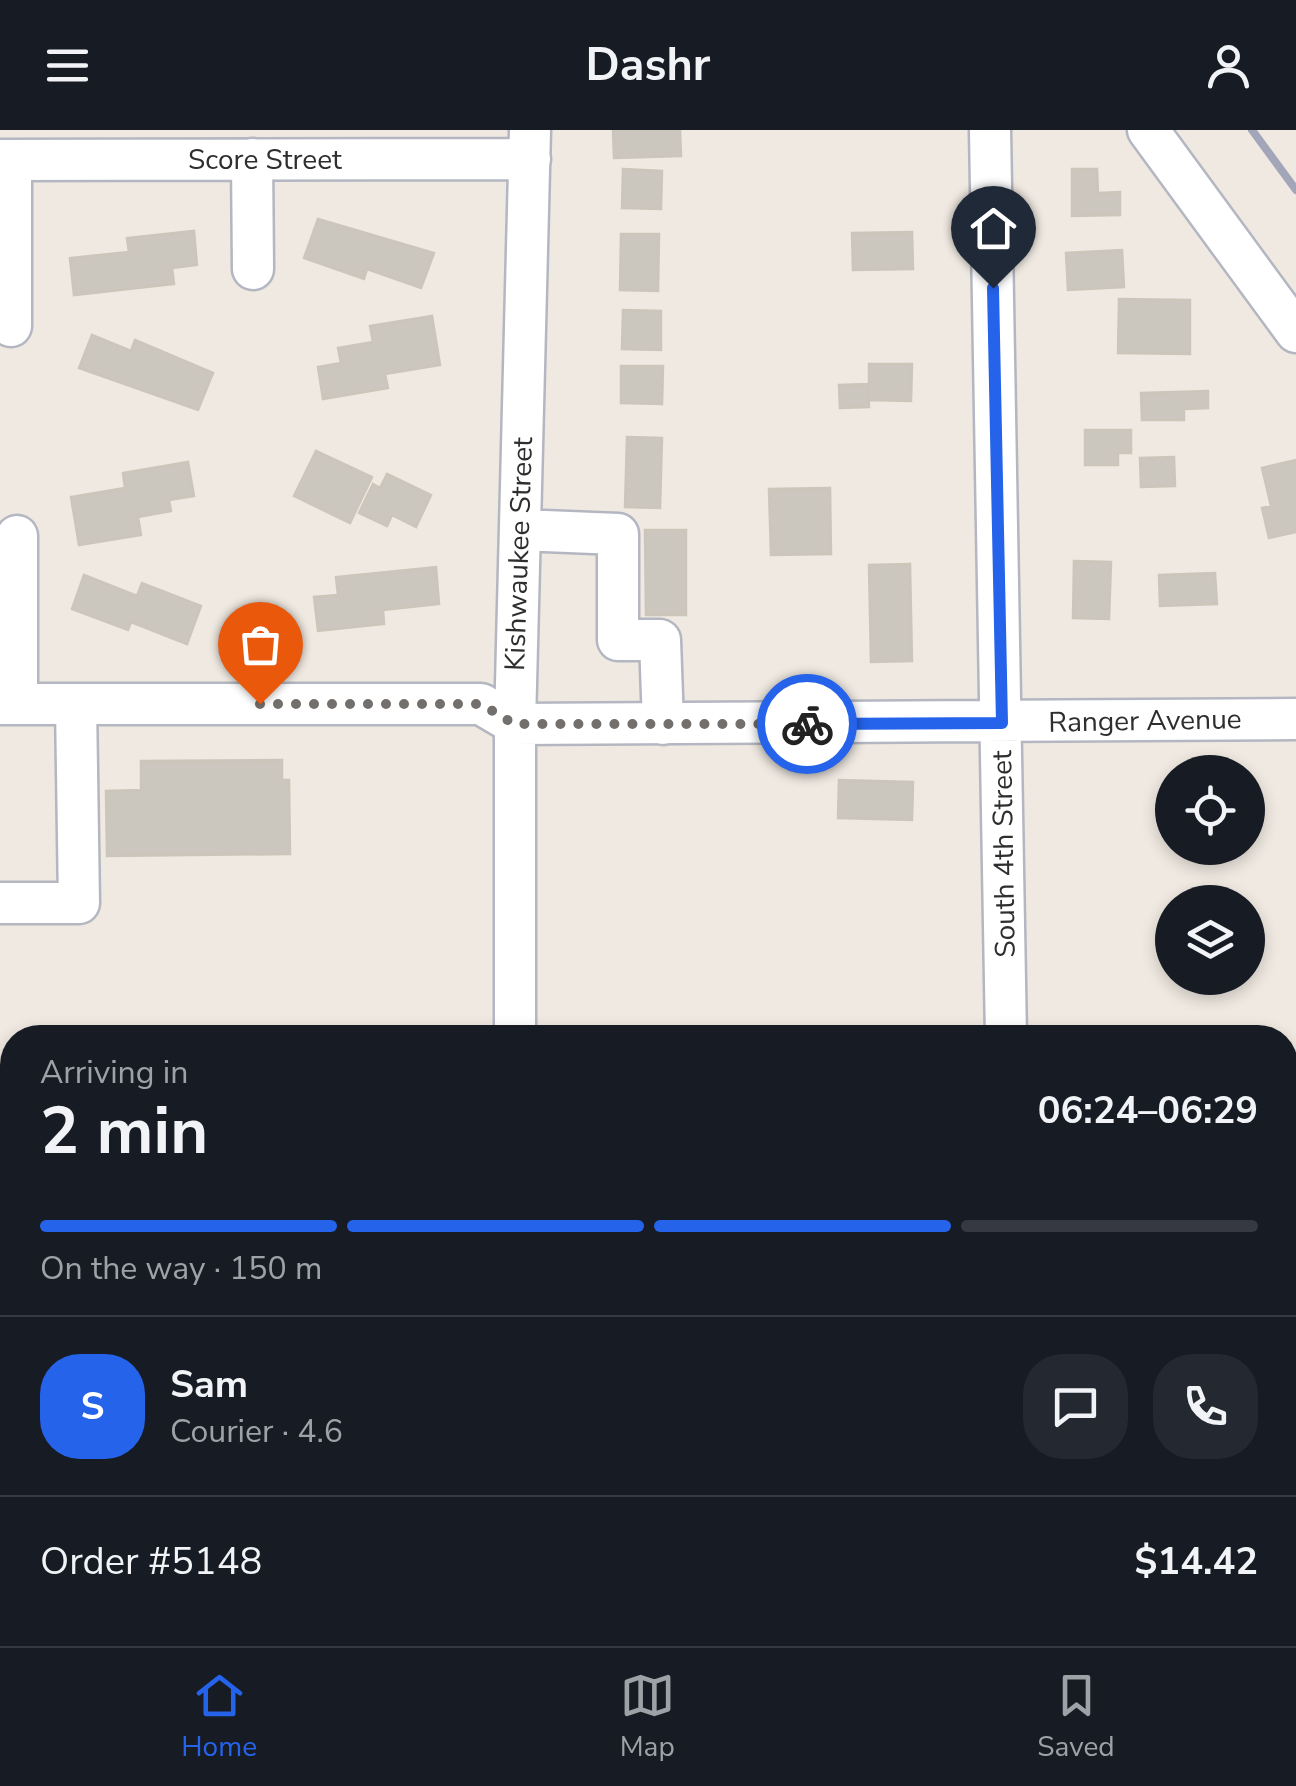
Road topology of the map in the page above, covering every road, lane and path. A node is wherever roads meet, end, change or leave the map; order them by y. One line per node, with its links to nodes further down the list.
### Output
1 (990, 130): 14 (street, South 4th Street)
2 (1148, 130): 8 (street)
3 (530, 145): 5 (street, Score Street); 9 (street, Kishwaukee Street)
4 (6, 160): 5 (street, Score Street); 7 (street)
5 (252, 160): 6 (street)
6 (252, 269)
7 (11, 326)
8 (1296, 332)
9 (520, 530): 15 (street, Kishwaukee Street); 16 (street)
10 (17, 536): 11 (street)
11 (9, 704): 12 (street)
12 (76, 704): 15 (street); 17 (street)
13 (1296, 719): 14 (street, Ranger Avenue)
14 (1002, 723): 16 (street, Ranger Avenue); 19 (street, South 4th Street)
15 (514, 724): 16 (street, Ranger Avenue); 18 (street, Kishwaukee Street)
16 (664, 724)
17 (0, 903)
18 (515, 1025)
19 (1006, 1025)

